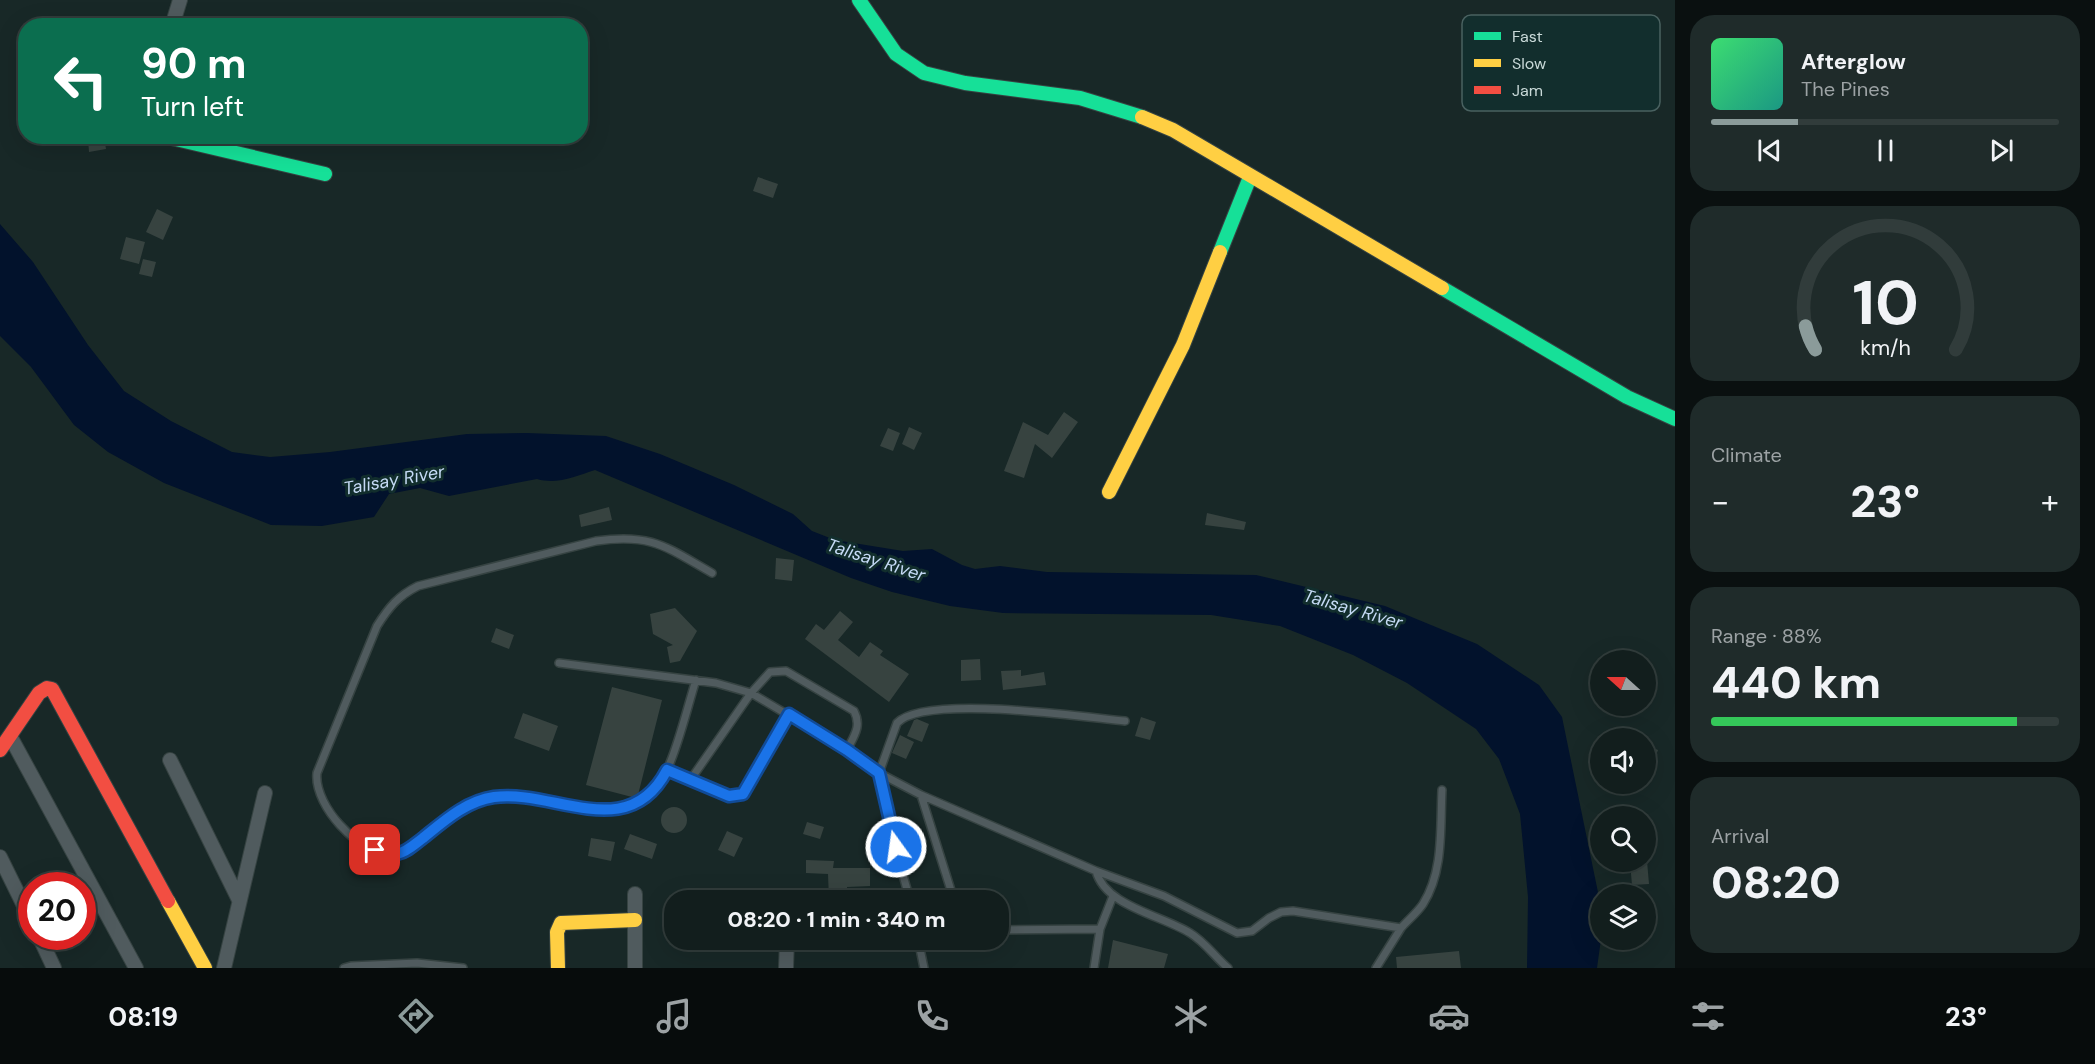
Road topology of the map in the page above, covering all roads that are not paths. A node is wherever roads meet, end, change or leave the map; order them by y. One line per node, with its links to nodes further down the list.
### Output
1 (180, 0): 3 (street)
2 (859, 0): 6 (street)
3 (174, 18)
4 (197, 144): 5 (street)
5 (325, 174)
6 (1250, 177): 7 (street); 8 (street)
7 (1675, 419)
8 (1109, 492)
9 (712, 573): 19 (lane)
10 (559, 663): 11 (lane)
11 (696, 680): 12 (lane); 19 (lane)
12 (751, 693): 13 (lane); 17 (lane); 21 (lane)
13 (789, 714): 17 (lane); 21 (lane)
14 (1125, 721): 20 (lane)
15 (10, 736): 16 (street); 41 (street); 42 (street)
16 (0, 750)
17 (847, 750): 20 (lane)
18 (170, 760): 32 (street)
19 (667, 770): 21 (lane)
20 (879, 773): 24 (lane); 27 (lane)
21 (691, 779)
22 (1442, 790): 34 (lane)
23 (265, 793): 32 (street)
24 (921, 795): 26 (lane); 28 (lane)
25 (0, 857): 29 (street)
26 (1096, 871): 31 (lane); 34 (lane)
27 (907, 890)
28 (951, 890)
29 (18, 894)
30 (634, 894): 33 (street)
31 (1113, 896): 35 (lane); 51 (lane)
32 (239, 900): 43 (street)
33 (635, 920): 46 (street); 47 (street)
34 (1401, 928): 52 (lane)
35 (1100, 929): 36 (lane); 50 (lane)
36 (1009, 930)
37 (46, 950): 40 (street)
38 (787, 950): 48 (street)
39 (920, 950): 49 (lane)
40 (54, 968)
41 (136, 968)
42 (205, 968)
43 (224, 968)
44 (344, 968): 45 (lane)
45 (463, 968)
46 (558, 968)
47 (635, 968)
48 (786, 968)
49 (924, 968)
50 (1094, 968)
51 (1227, 968)
52 (1376, 968)

